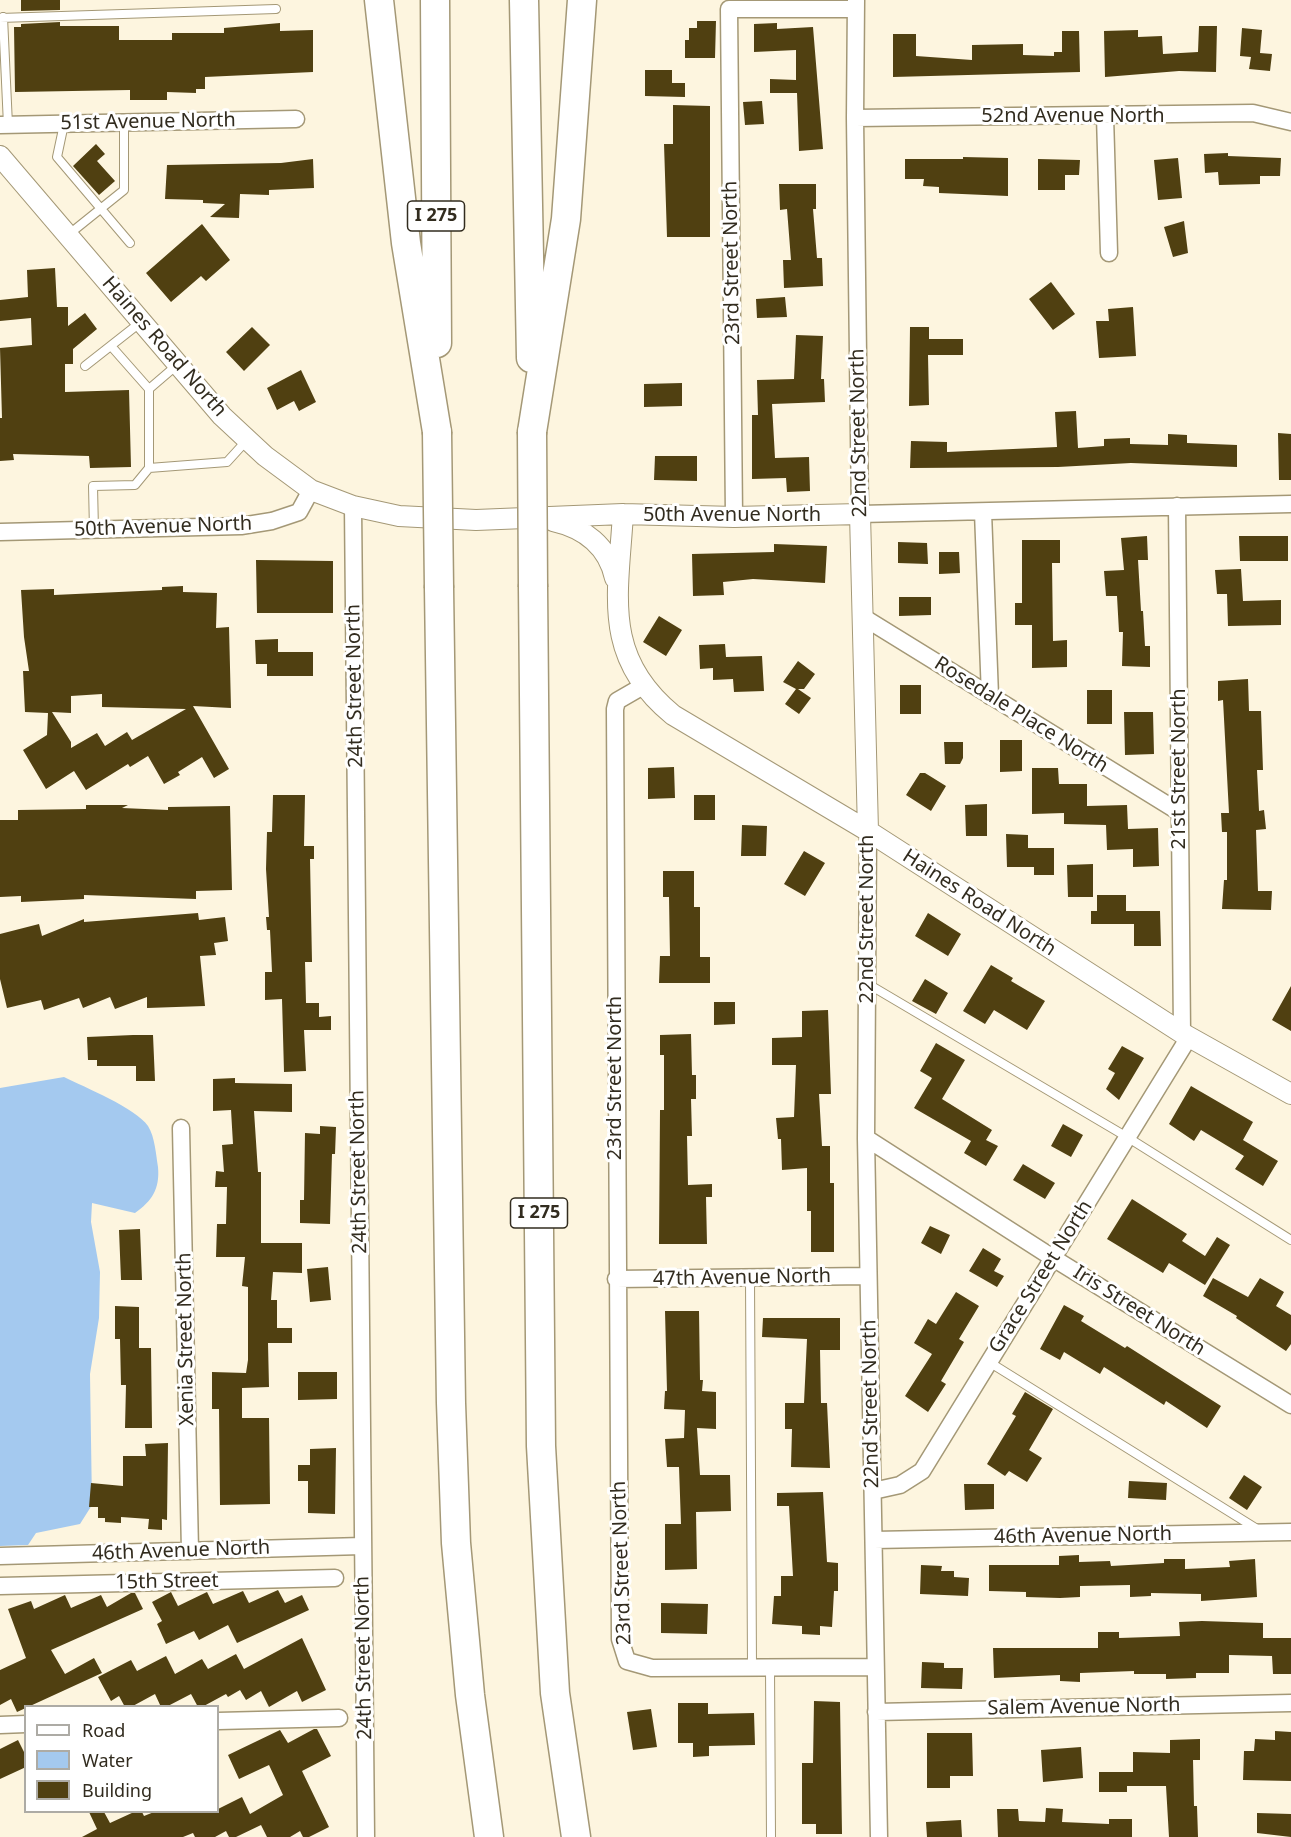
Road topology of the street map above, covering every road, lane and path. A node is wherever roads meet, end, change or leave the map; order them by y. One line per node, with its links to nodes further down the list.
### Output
1 (379, 0): 25 (highway)
2 (435, 0): 25 (highway, I 275)
3 (524, 0): 26 (highway, I 275)
4 (582, 0): 26 (highway)
5 (856, 4): 9 (street, 22nd Street North); 36 (street, 23rd Street North)
6 (276, 9): 7 (lane)
7 (1, 18): 14 (lane)
8 (1105, 116): 9 (street, 52nd Avenue North); 11 (street, 52nd Avenue North); 19 (street)
9 (855, 118): 35 (street, 22nd Street North)
10 (296, 119): 12 (street, 51st Avenue North)
11 (1291, 122)
12 (124, 123): 13 (street, 51st Avenue North); 16 (lane)
13 (64, 124): 14 (street, 51st Avenue North); 16 (lane)
14 (4, 125)
15 (0, 156): 17 (street, Haines Road North)
16 (101, 209): 17 (lane); 18 (lane)
17 (68, 236): 20 (street, Haines Road North)
18 (130, 243)
19 (1109, 253)
20 (141, 322): 21 (lane); 22 (street, Haines Road North)
21 (111, 346): 23 (lane); 24 (lane)
22 (178, 364): 24 (lane); 27 (street, Haines Road North)
23 (85, 366)
24 (149, 389): 28 (lane)
25 (437, 432): 78 (highway, I 275, bridge)
26 (532, 432): 79 (highway, I 275, bridge)
27 (247, 440): 28 (lane); 29 (street, Haines Road North)
28 (149, 468): 38 (lane)
29 (311, 490): 31 (street, Haines Road North); 38 (street, 50th Avenue North)
30 (1291, 504): 32 (street, 50th Avenue North)
31 (353, 506): 37 (street, 50th Avenue North); 63 (street, 24th Street North)
32 (1177, 506): 33 (street, 50th Avenue North); 44 (street, 21st Street North)
33 (983, 512): 35 (street, 50th Avenue North); 43 (street)
34 (623, 514): 36 (street, 50th Avenue North); 37 (street, 50th Avenue North); 40 (street)
35 (860, 514): 36 (street, 50th Avenue North); 41 (street, 22nd Street North)
36 (734, 517)
37 (536, 518): 40 (street)
38 (94, 530): 39 (street, 50th Avenue North)
39 (0, 532)
40 (618, 592): 42 (street)
41 (862, 617): 43 (street, Rosedale Place North); 45 (street, 22nd Street North)
42 (643, 686): 45 (street, Haines Road North); 56 (street, 23rd Street North)
43 (990, 696): 44 (street, Rosedale Place North)
44 (1179, 813): 47 (street, 21st Street North)
45 (868, 831): 46 (street, 22nd Street North); 47 (street, Haines Road North)
46 (867, 984): 50 (lane); 51 (street, 22nd Street North)
47 (1185, 1035): 48 (street, Haines Road North); 50 (street, Grace Street North)
48 (1291, 1094)
49 (182, 1128): 64 (street, Xenia Street North)
50 (1127, 1137): 52 (lane); 53 (street, Grace Street North)
51 (866, 1138): 53 (street, Iris Street North); 54 (street, 22nd Street North)
52 (1291, 1240)
53 (1053, 1258): 57 (street, Grace Street North); 58 (street, Iris Street North)
54 (868, 1276): 55 (street, 47th Avenue North); 59 (street, 22nd Street North)
55 (750, 1278): 56 (street, 47th Avenue North); 68 (lane)
56 (616, 1279): 68 (street, 23rd Street North)
57 (989, 1362): 59 (street, Grace Street North); 61 (lane)
58 (1291, 1405)
59 (873, 1491): 62 (street, 22nd Street North)
60 (1291, 1532): 61 (street, 46th Avenue North)
61 (1262, 1533): 62 (street, 46th Avenue North)
62 (874, 1540): 70 (street, 22nd Street North)
63 (362, 1546): 64 (street, 46th Avenue North); 77 (street, 24th Street North)
64 (190, 1551): 65 (street, 46th Avenue North)
65 (0, 1556)
66 (335, 1578): 67 (street, 15th Street)
67 (0, 1586)
68 (752, 1667): 69 (street)
69 (770, 1667): 70 (street); 80 (lane)
70 (875, 1667): 72 (street, 22nd Street North)
71 (1291, 1703): 72 (street, Salem Avenue North)
72 (876, 1712): 81 (street, 22nd Street North)
73 (339, 1718): 74 (street)
74 (219, 1720)
75 (24, 1724): 76 (street)
76 (0, 1725)
77 (366, 1837)
78 (489, 1837)
79 (576, 1837)
80 (771, 1837)
81 (879, 1837)

